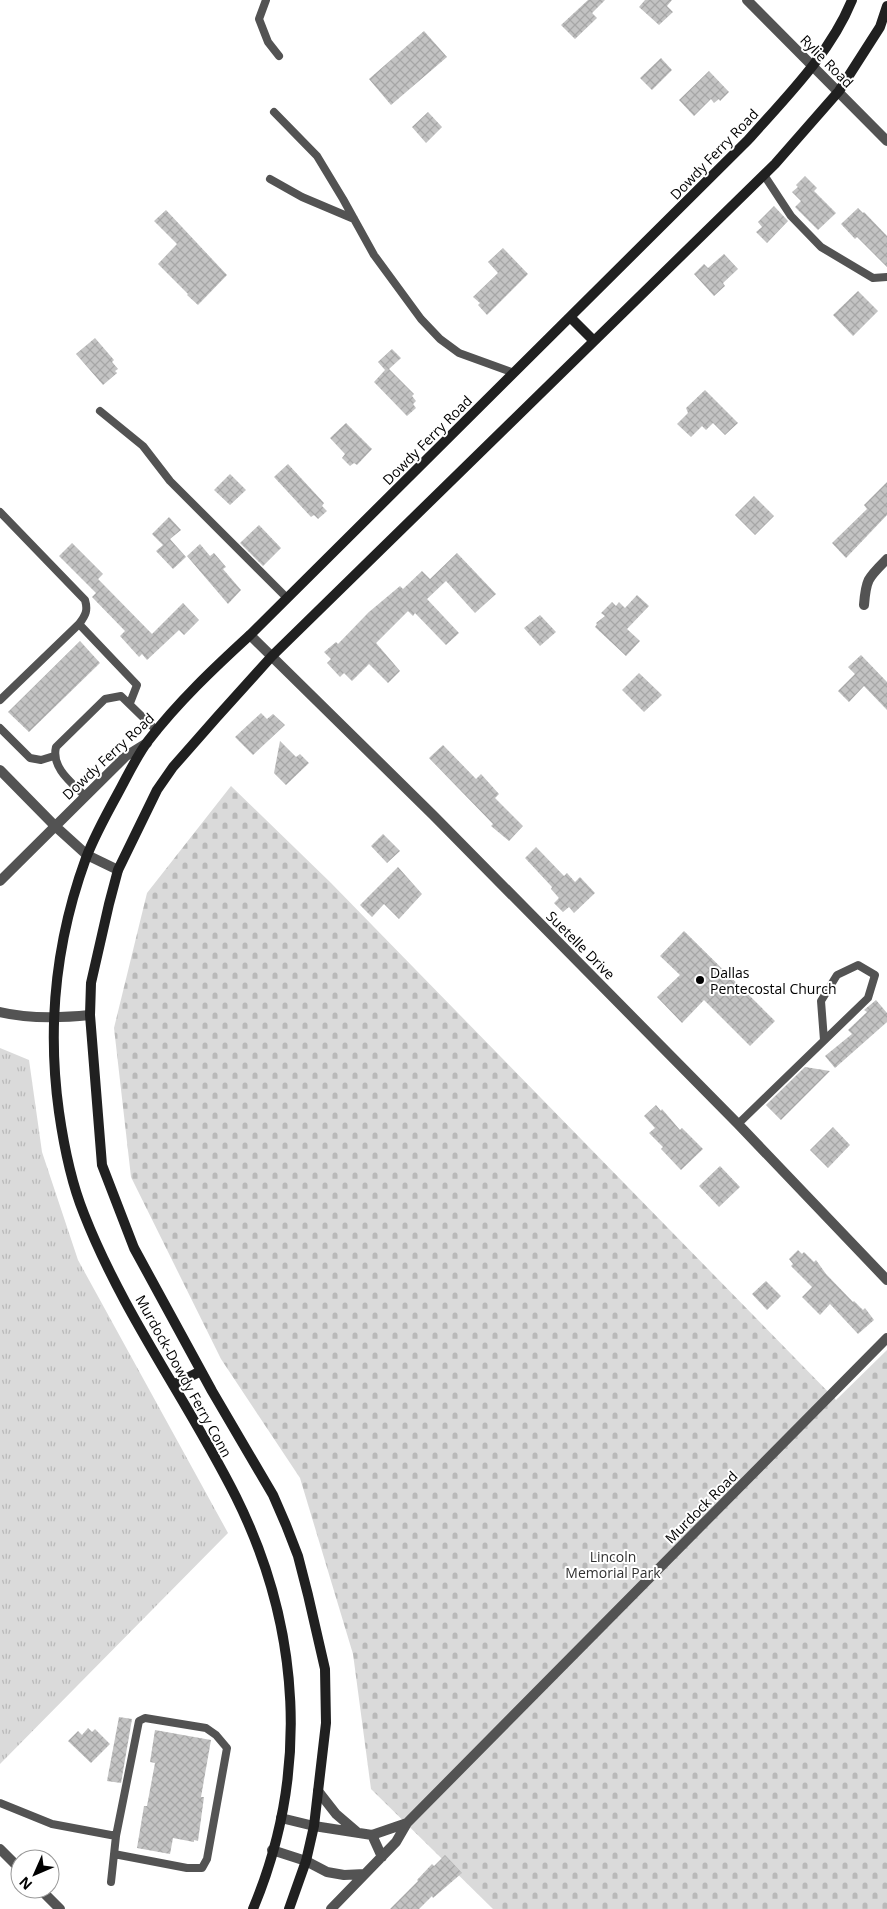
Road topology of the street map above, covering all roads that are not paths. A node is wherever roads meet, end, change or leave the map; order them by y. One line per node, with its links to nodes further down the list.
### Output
1 (266, 0): 5 (lane)
2 (747, 0): 6 (street, Rylie Road)
3 (852, 0): 6 (main road, Dowdy Ferry Road)
4 (887, 6): 7 (main road)
5 (279, 56)
6 (813, 67): 7 (street, Rylie Road); 14 (main road, Dowdy Ferry Road)
7 (838, 91): 9 (street, Rylie Road); 10 (main road)
8 (274, 112): 12 (lane)
9 (887, 141)
10 (764, 174): 13 (lane); 15 (main road)
11 (270, 179): 12 (lane)
12 (354, 219): 16 (lane)
13 (887, 276)
14 (570, 317): 15 (main road); 16 (main road, Dowdy Ferry Road)
15 (594, 341): 24 (main road)
16 (514, 373): 20 (main road, Dowdy Ferry Road)
17 (100, 411): 20 (lane)
18 (0, 512): 22 (lane)
19 (887, 559): 21 (street)
20 (287, 598): 23 (main road, Dowdy Ferry Road)
21 (864, 606)
22 (79, 624): 25 (lane); 26 (lane)
23 (250, 635): 24 (street, Suetelle Drive); 28 (main road, Dowdy Ferry Road)
24 (272, 656): 35 (main road); 41 (street, Suetelle Drive)
25 (0, 700)
26 (130, 704): 28 (lane); 30 (lane)
27 (0, 728): 30 (lane)
28 (157, 731): 29 (main road, Dowdy Ferry Road)
29 (147, 742): 32 (street, Dowdy Ferry Road); 34 (main road, Murdock-Dowdy Ferry Conn)
30 (54, 756): 32 (lane)
31 (0, 770): 33 (street)
32 (85, 796): 33 (street, Dowdy Ferry Road)
33 (55, 826): 34 (street); 36 (street, Dowdy Ferry Road)
34 (87, 855): 35 (street); 39 (main road, Murdock-Dowdy Ferry Conn)
35 (118, 870): 38 (main road, Murdock-Dowdy Ferry Conn)
36 (0, 881)
37 (0, 1012): 39 (street)
38 (90, 1015): 39 (street); 44 (main road, Murdock-Dowdy Ferry Conn)
39 (54, 1018): 45 (main road, Murdock-Dowdy Ferry Conn)
40 (824, 1040): 40 (lane); 41 (lane)
41 (738, 1124): 42 (street, Suetelle Drive)
42 (887, 1280)
43 (887, 1338): 49 (street, Murdock Road)
44 (201, 1371): 45 (main road); 46 (main road, Murdock-Dowdy Ferry Conn)
45 (173, 1385): 48 (main road, Murdock-Dowdy Ferry Conn)
46 (318, 1791): 50 (main road, Murdock-Dowdy Ferry Conn); 51 (street)
47 (0, 1802): 53 (lane)
48 (281, 1818): 50 (street, Murdock Road); 55 (main road, Murdock-Dowdy Ferry Conn)
49 (407, 1823): 52 (street, Murdock Road); 57 (street, Murdock Road)
50 (314, 1826): 51 (street, Murdock Road); 59 (main road, Murdock-Dowdy Ferry Conn)
51 (358, 1833): 52 (street, Murdock Road)
52 (372, 1835): 57 (street)
53 (116, 1836): 56 (lane); 56 (lane)
54 (0, 1850): 58 (street)
55 (272, 1850): 59 (street); 64 (main road, Murdock-Dowdy Ferry Conn)
56 (114, 1854): 61 (lane)
57 (382, 1858): 60 (street, Murdock Road)
58 (10, 1860)
59 (306, 1861): 60 (street); 65 (main road, Murdock-Dowdy Ferry Conn)
60 (365, 1874): 66 (street, Murdock Road)
61 (111, 1882)
62 (50, 1899): 63 (street)
63 (60, 1909)
64 (253, 1909)
65 (289, 1909)
66 (331, 1909)

